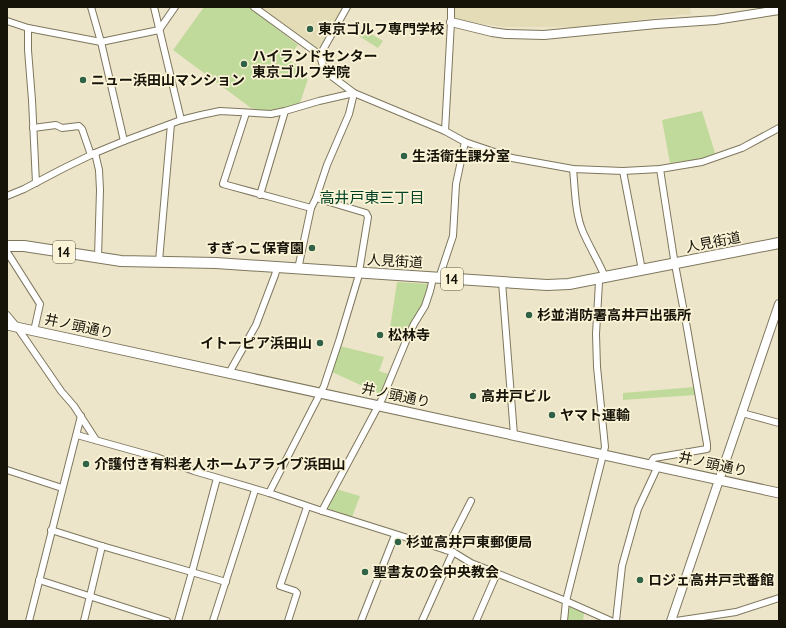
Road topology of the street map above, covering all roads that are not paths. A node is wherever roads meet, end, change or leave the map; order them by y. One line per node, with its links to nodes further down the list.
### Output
1 (91, 7): 12 (street)
2 (154, 7): 11 (street)
3 (175, 7): 11 (street)
4 (254, 7): 13 (street)
5 (347, 7): 13 (street)
6 (451, 7): 9 (street)
7 (779, 10): 9 (street)
8 (7, 21): 10 (street)
9 (451, 22): 21 (street)
10 (28, 28): 12 (street); 19 (street)
11 (159, 30): 12 (street); 17 (street)
12 (101, 42): 22 (street)
13 (320, 55): 14 (street)
14 (354, 92): 15 (street); 21 (street); 31 (street)
15 (285, 111): 16 (street); 29 (street)
16 (246, 113): 17 (street); 29 (street)
17 (181, 120): 18 (street)
18 (172, 124): 22 (street); 37 (street)
19 (33, 128): 24 (street); 28 (street)
20 (779, 128): 26 (street)
21 (445, 132): 23 (street)
22 (124, 141): 24 (street)
23 (465, 142): 25 (street); 43 (street)
24 (93, 154): 28 (street); 36 (street)
25 (572, 169): 27 (street); 44 (street)
26 (660, 169): 27 (street); 38 (street)
27 (623, 171): 41 (street)
28 (36, 183): 30 (street)
29 (260, 195): 32 (street)
30 (7, 196)
31 (316, 198): 32 (street); 42 (street)
32 (310, 208): 40 (street)
33 (779, 244): 38 (main road, 人見街道 / 14)
34 (7, 246): 36 (main road, 人見街道 / 14)
35 (7, 252): 50 (street)
36 (98, 257): 37 (main road, 人見街道 / 14)
37 (159, 261): 39 (main road, 人見街道 / 14)
38 (674, 264): 41 (main road, 人見街道 / 14); 61 (street)
39 (277, 268): 40 (main road, 人見街道 / 14); 51 (street)
40 (298, 269): 42 (main road, 人見街道 / 14)
41 (642, 270): 44 (main road, 人見街道 / 14)
42 (359, 273): 43 (main road, 人見街道 / 14); 52 (street)
43 (436, 278): 45 (main road, 人見街道 / 14); 53 (street)
44 (602, 278): 45 (main road, 人見街道 / 14); 60 (street)
45 (502, 282): 58 (street)
46 (779, 304): 54 (street)
47 (7, 315): 49 (street)
48 (7, 325): 49 (main road, 井ノ頭通り)
49 (17, 327): 50 (main road, 井ノ頭通り); 55 (street)
50 (34, 330): 51 (main road, 井ノ頭通り)
51 (229, 373): 52 (main road, 井ノ頭通り)
52 (320, 393): 53 (main road, 井ノ頭通り); 67 (street)
53 (378, 405): 58 (main road, 井ノ頭通り); 71 (street)
54 (742, 413): 56 (street); 64 (street)
55 (81, 416): 57 (street); 59 (street)
56 (779, 423)
57 (77, 435): 59 (street); 65 (street)
58 (514, 435): 60 (main road, 井ノ頭通り)
59 (96, 440): 63 (street)
60 (603, 455): 61 (main road, 井ノ頭通り); 82 (street)
61 (653, 466): 64 (main road, 井ノ頭通り); 94 (street)
62 (7, 470): 65 (street)
63 (217, 478): 66 (street); 76 (street)
64 (719, 480): 68 (main road, 井ノ頭通り); 95 (street)
65 (62, 488): 72 (street)
66 (255, 490): 67 (street); 79 (street)
67 (269, 493): 70 (street)
68 (779, 493)
69 (472, 501): 75 (street)
70 (307, 507): 71 (street); 88 (street)
71 (322, 512): 73 (street)
72 (52, 530): 74 (street); 78 (street)
73 (396, 535): 75 (street); 89 (street)
74 (102, 546): 76 (street); 80 (street)
75 (450, 551): 77 (street); 90 (street)
76 (192, 572): 79 (street); 86 (street)
77 (497, 573): 82 (street); 91 (street)
78 (39, 580): 80 (street); 83 (street)
79 (226, 582): 87 (street)
80 (90, 596): 84 (street); 85 (street)
81 (779, 598): 96 (street)
82 (566, 602): 92 (street); 93 (street)
83 (29, 621)
84 (84, 621)
85 (167, 621)
86 (178, 621)
87 (213, 621)
88 (288, 621)
89 (361, 621)
90 (422, 621)
91 (476, 621)
92 (564, 621)
93 (611, 621)
94 (616, 621)
95 (671, 621)
96 (676, 621)

